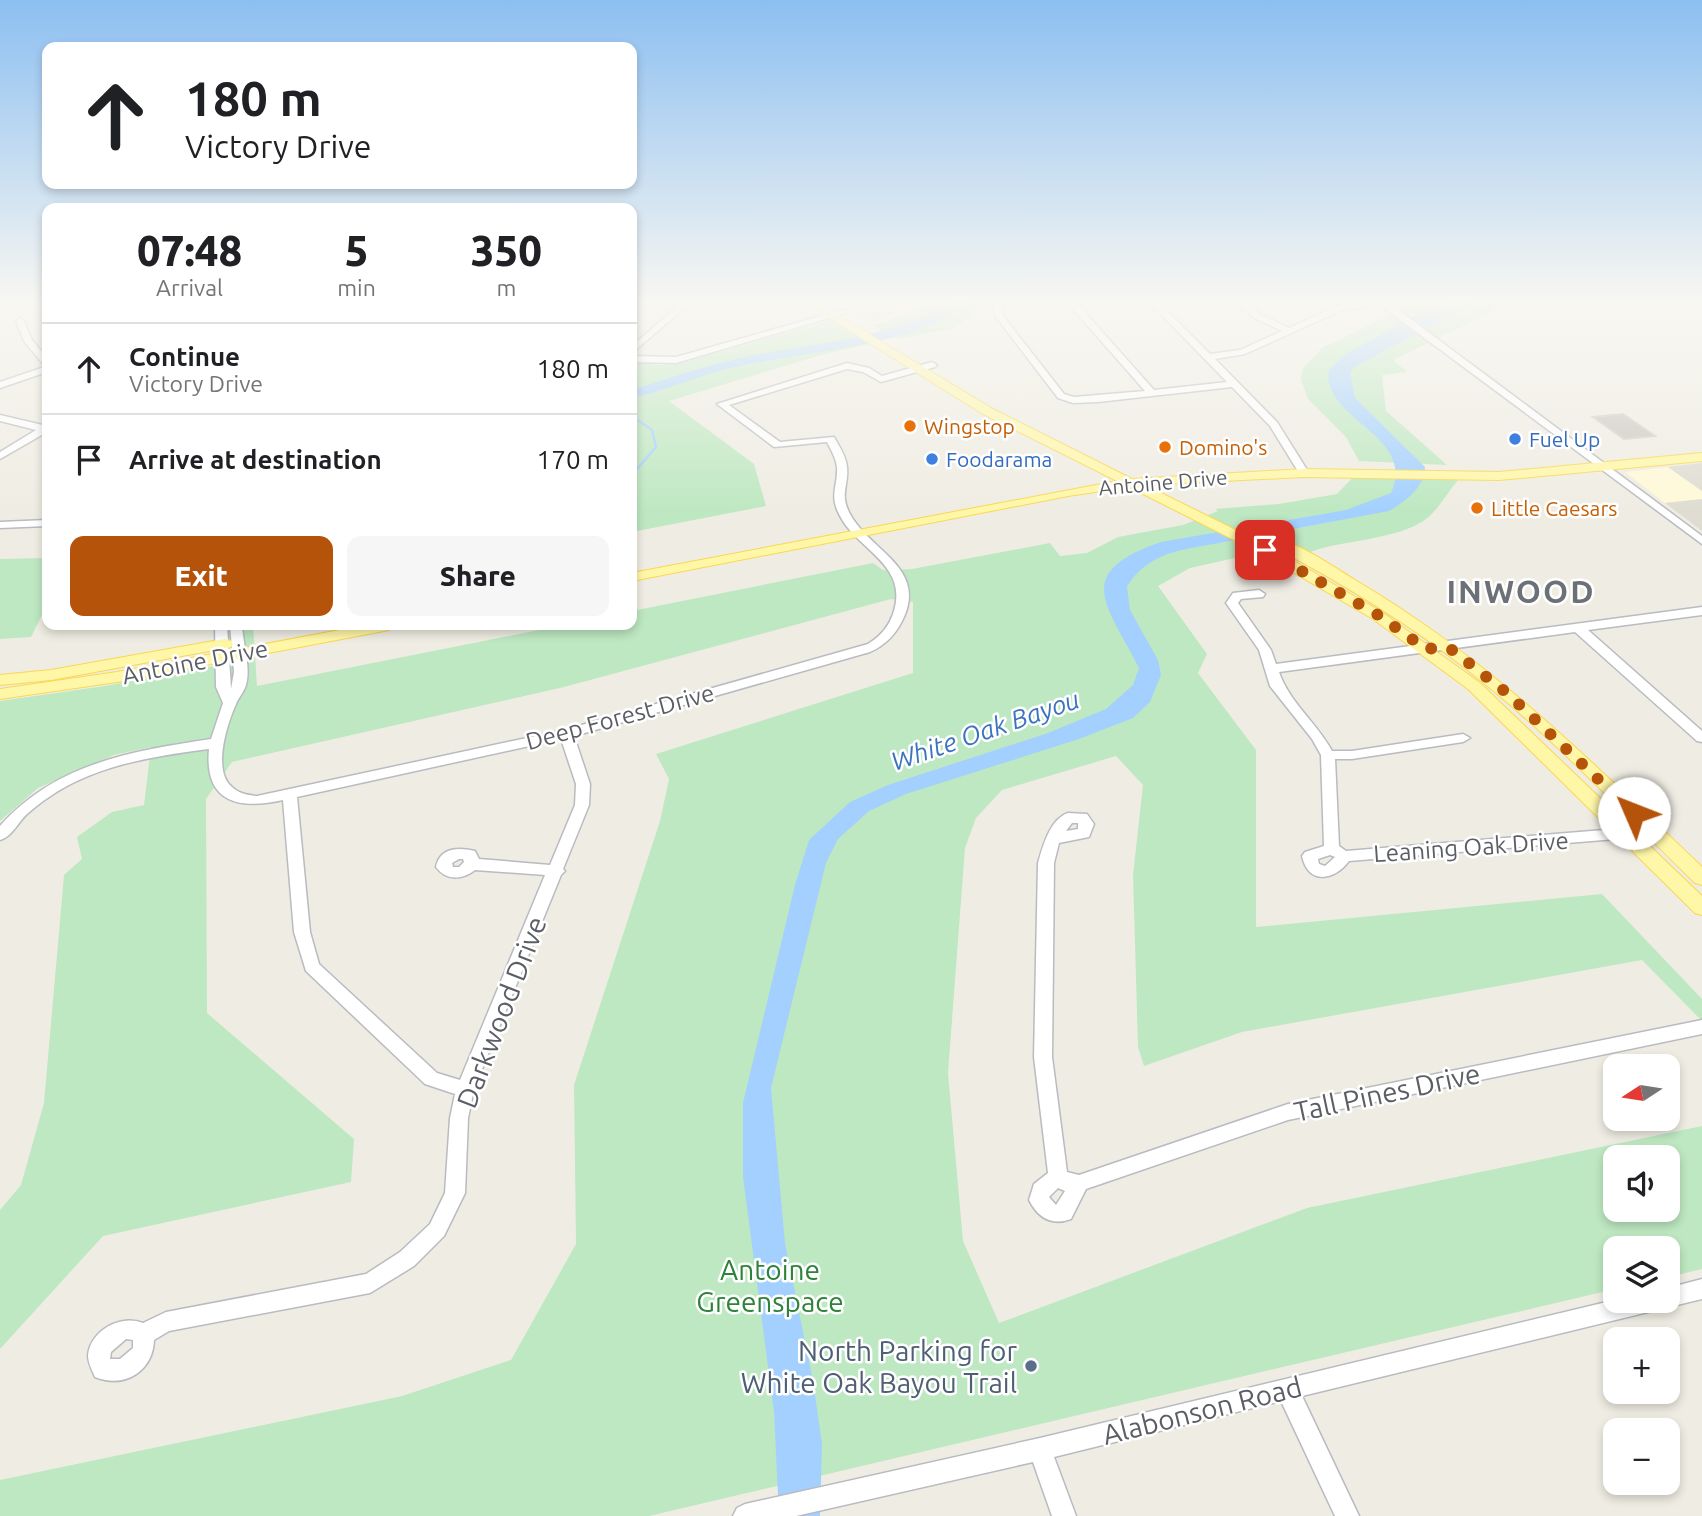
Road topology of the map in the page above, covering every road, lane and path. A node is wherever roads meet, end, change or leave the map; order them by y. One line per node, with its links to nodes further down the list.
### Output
1 (42, 371): 12 (street)
2 (831, 371): 31 (street)
3 (867, 371): 4 (street)
4 (912, 371)
5 (921, 371): 16 (main road)
6 (941, 371): 16 (main road)
7 (1042, 371): 13 (street)
8 (1132, 371): 13 (street)
9 (1223, 371): 11 (street)
10 (1473, 371): 23 (street)
11 (1236, 384): 13 (street); 24 (street)
12 (0, 385)
13 (1151, 392)
14 (0, 418): 15 (street)
15 (42, 428)
16 (1036, 430): 25 (main road); 26 (main road)
17 (42, 431): 20 (street)
18 (1702, 446): 19 (main road, Antoine Drive)
19 (1669, 450): 22 (main road); 23 (main road, Antoine Drive)
20 (0, 456)
21 (1702, 457): 22 (main road, Antoine Drive)
22 (1681, 459): 23 (main road, Antoine Drive)
23 (1599, 464): 24 (main road, Antoine Drive); 32 (street)
24 (1301, 468): 26 (main road, Antoine Drive); 27 (main road, Antoine Drive)
25 (1114, 474): 26 (main road); 28 (main road, Antoine Drive)
26 (1132, 478): 27 (main road, Antoine Drive); 28 (main road, Antoine Drive); 35 (main road)
27 (1150, 480): 35 (main road)
28 (965, 507): 31 (main road, Antoine Drive)
29 (42, 521): 30 (street)
30 (0, 525)
31 (856, 528): 33 (main road, Antoine Drive); 51 (street, Deep Forest Drive)
32 (1702, 541)
33 (691, 560): 34 (main road, Antoine Drive); 36 (main road, Antoine Drive)
34 (637, 565)
35 (1319, 572): 44 (main road); 45 (main road)
36 (637, 576)
37 (1259, 594): 47 (street)
38 (1702, 611): 39 (street)
39 (1579, 629): 44 (street); 53 (street)
40 (222, 630): 46 (street)
41 (234, 630): 46 (street)
42 (307, 630): 46 (main road, Antoine Drive)
43 (350, 630): 46 (main road, Antoine Drive)
44 (1445, 647): 45 (street); 57 (main road)
45 (1426, 649): 47 (street); 58 (main road)
46 (228, 650): 49 (main road, Antoine Drive); 54 (street)
47 (1270, 669): 55 (street)
48 (0, 680): 49 (main road, Antoine Drive)
49 (47, 682): 50 (main road, Antoine Drive)
50 (0, 694)
51 (566, 734): 56 (street, Deep Forest Drive); 62 (street, Darkwood Drive)
52 (1463, 738): 55 (street)
53 (1702, 738)
54 (217, 743): 56 (street, Deep Forest Drive); 59 (street)
55 (1328, 755): 58 (street, Leaning Oak Drive)
56 (290, 796): 66 (street)
57 (1653, 831): 58 (street, Leaning Oak Drive); 63 (main road)
58 (1627, 834): 64 (main road)
59 (0, 835)
60 (1053, 839): 67 (street)
61 (472, 864): 62 (street)
62 (556, 871): 66 (street, Darkwood Drive)
63 (1702, 878)
64 (1702, 908)
65 (1702, 1027): 68 (street, Tall Pines Drive)
66 (465, 1090): 72 (street, Darkwood Drive)
67 (1058, 1176): 68 (street); 68 (street)
68 (1079, 1183)
69 (1702, 1289): 70 (street)
70 (1680, 1295)
71 (1604, 1313): 73 (street, Alabonson Road)
72 (144, 1334)
73 (1287, 1390): 74 (street, Alabonson Road); 77 (street)
74 (1040, 1449): 75 (street, Alabonson Road); 76 (street)
75 (745, 1516)
76 (1064, 1516)
77 (1347, 1516)

